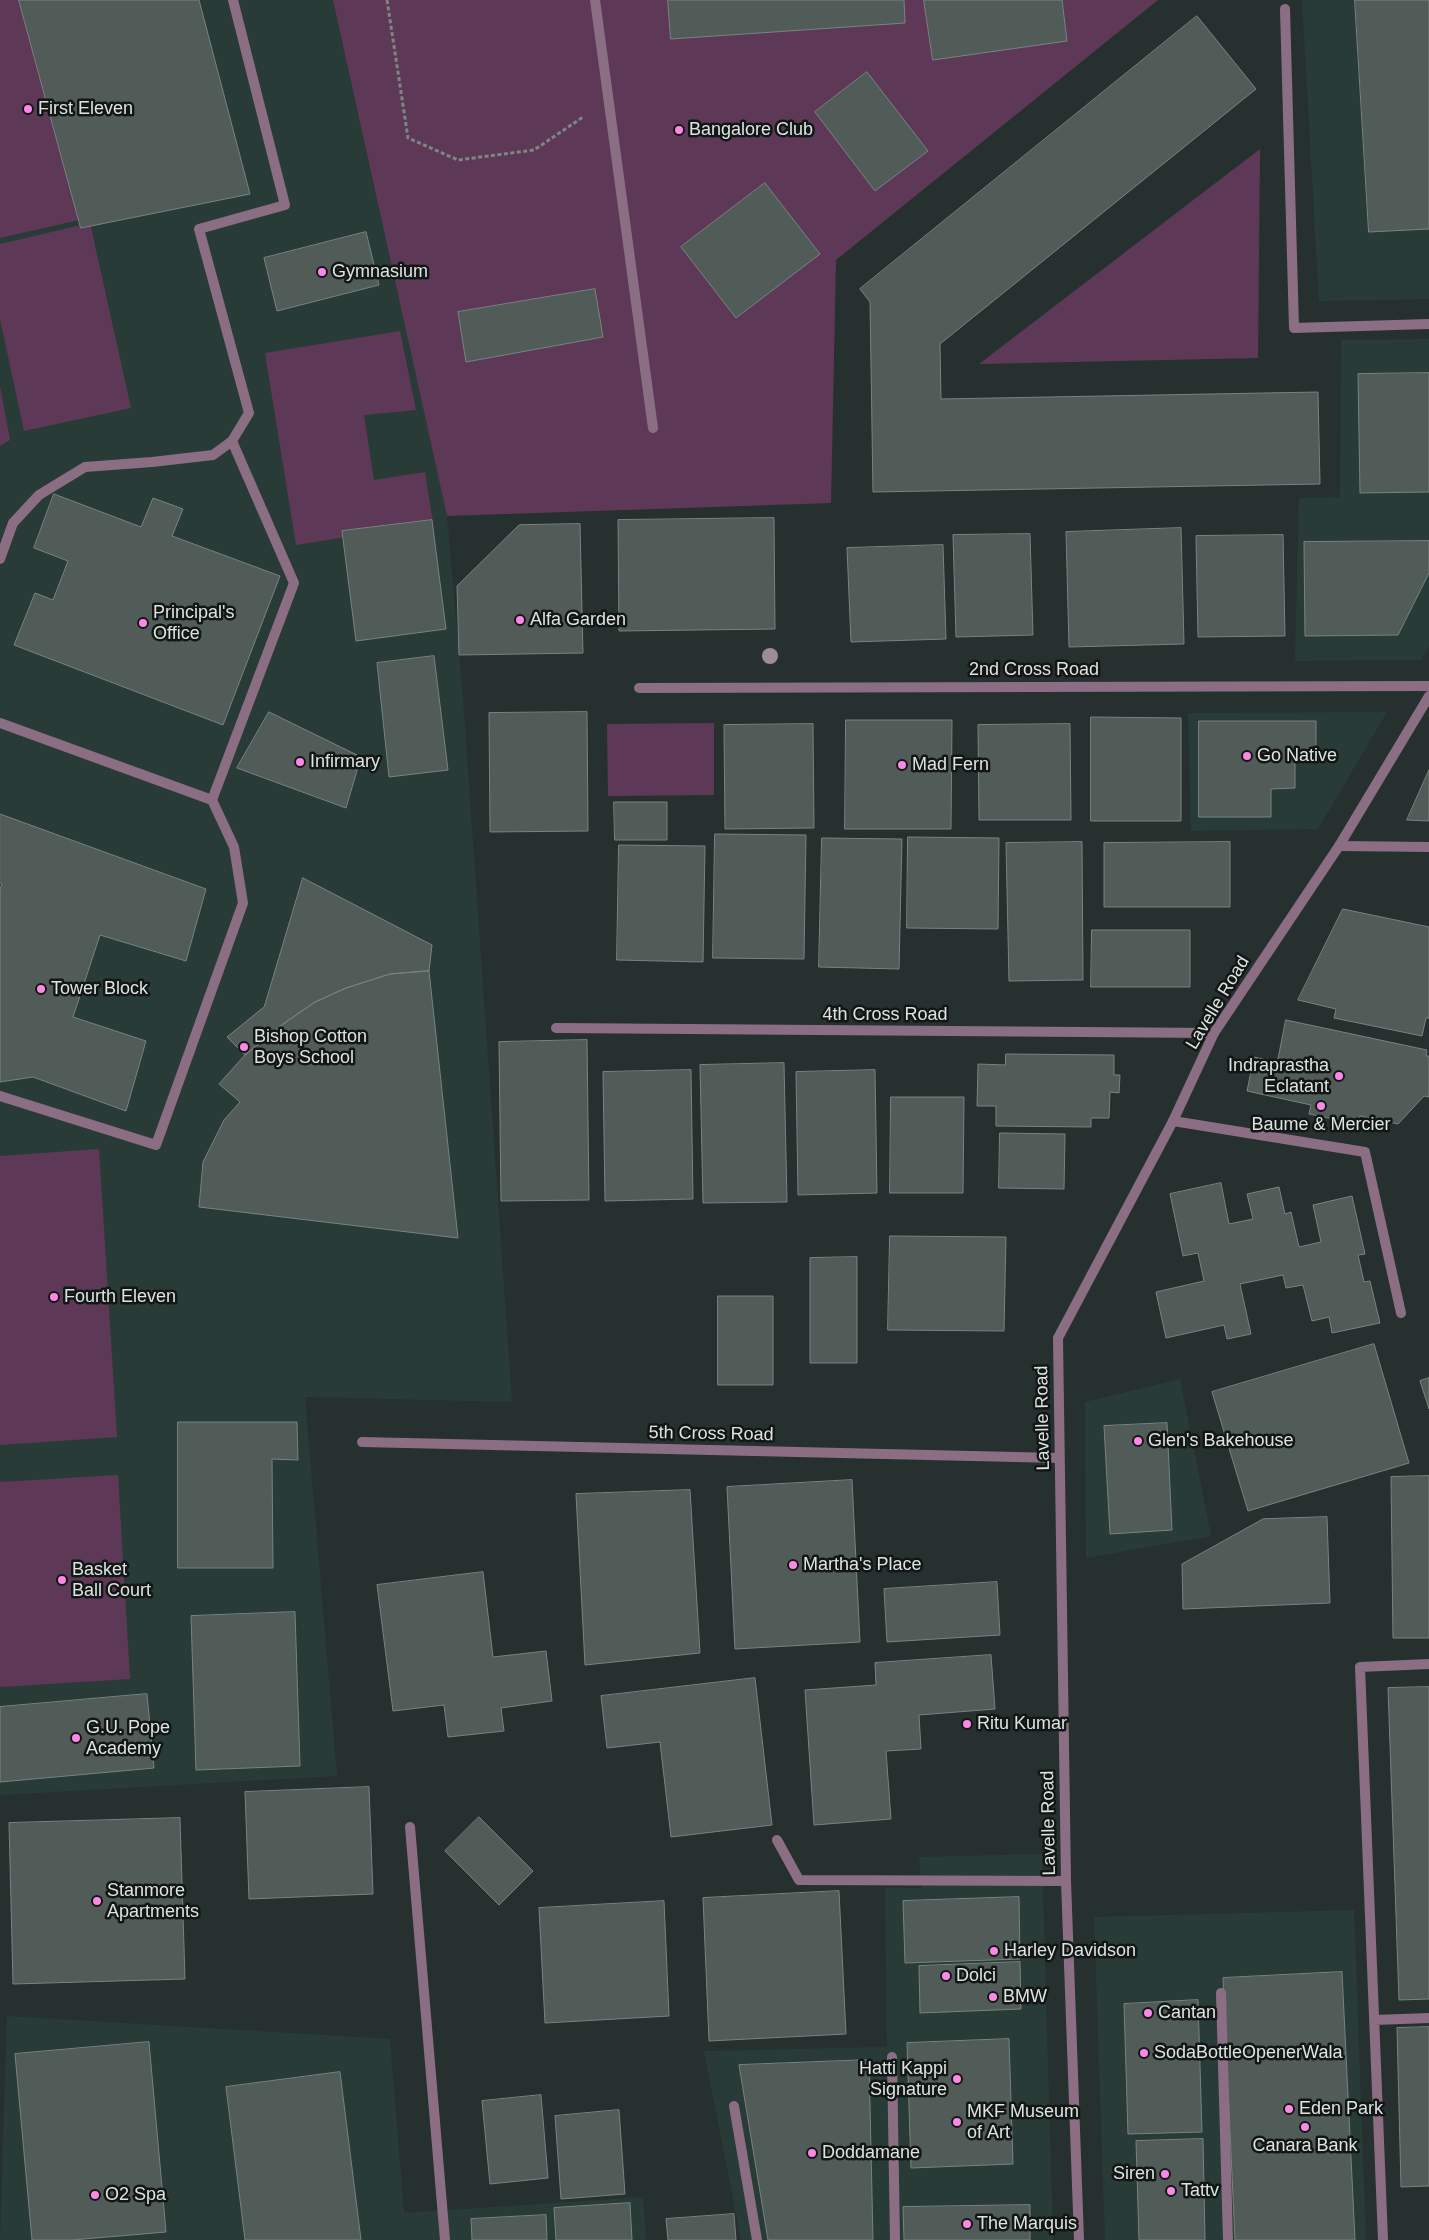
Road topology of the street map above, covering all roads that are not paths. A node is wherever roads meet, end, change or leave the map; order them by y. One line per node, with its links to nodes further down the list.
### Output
1 (233, 0): 6 (street)
2 (595, 0): 5 (street)
3 (1285, 8): 4 (street)
4 (1429, 324)
5 (653, 428)
6 (232, 442): 7 (street); 12 (street)
7 (0, 559)
8 (1429, 686): 9 (street, 2nd Cross Road)
9 (639, 688)
10 (1429, 696): 13 (street, Lavelle Road)
11 (0, 723): 12 (street)
12 (212, 800): 17 (street)
13 (1339, 846): 14 (street); 16 (street, Lavelle Road)
14 (1429, 847)
15 (556, 1028): 16 (street, 4th Cross Road)
16 (1214, 1034): 18 (street, Lavelle Road)
17 (0, 1096)
18 (1173, 1120): 19 (street); 21 (street, Lavelle Road)
19 (1401, 1313)
20 (362, 1442): 21 (street, 5th Cross Road)
21 (1059, 1458): 25 (street, Lavelle Road)
22 (1429, 1664): 28 (street)
23 (410, 1827): 31 (street)
24 (777, 1840): 25 (street)
25 (1066, 1881): 34 (street, Lavelle Road)
26 (1221, 1992): 35 (street)
27 (1429, 2018): 28 (street)
28 (1374, 2020): 36 (street)
29 (892, 2057): 33 (street)
30 (734, 2106): 32 (street)
31 (445, 2240)
32 (757, 2240)
33 (895, 2240)
34 (1079, 2240)
35 (1228, 2240)
36 (1382, 2240)

